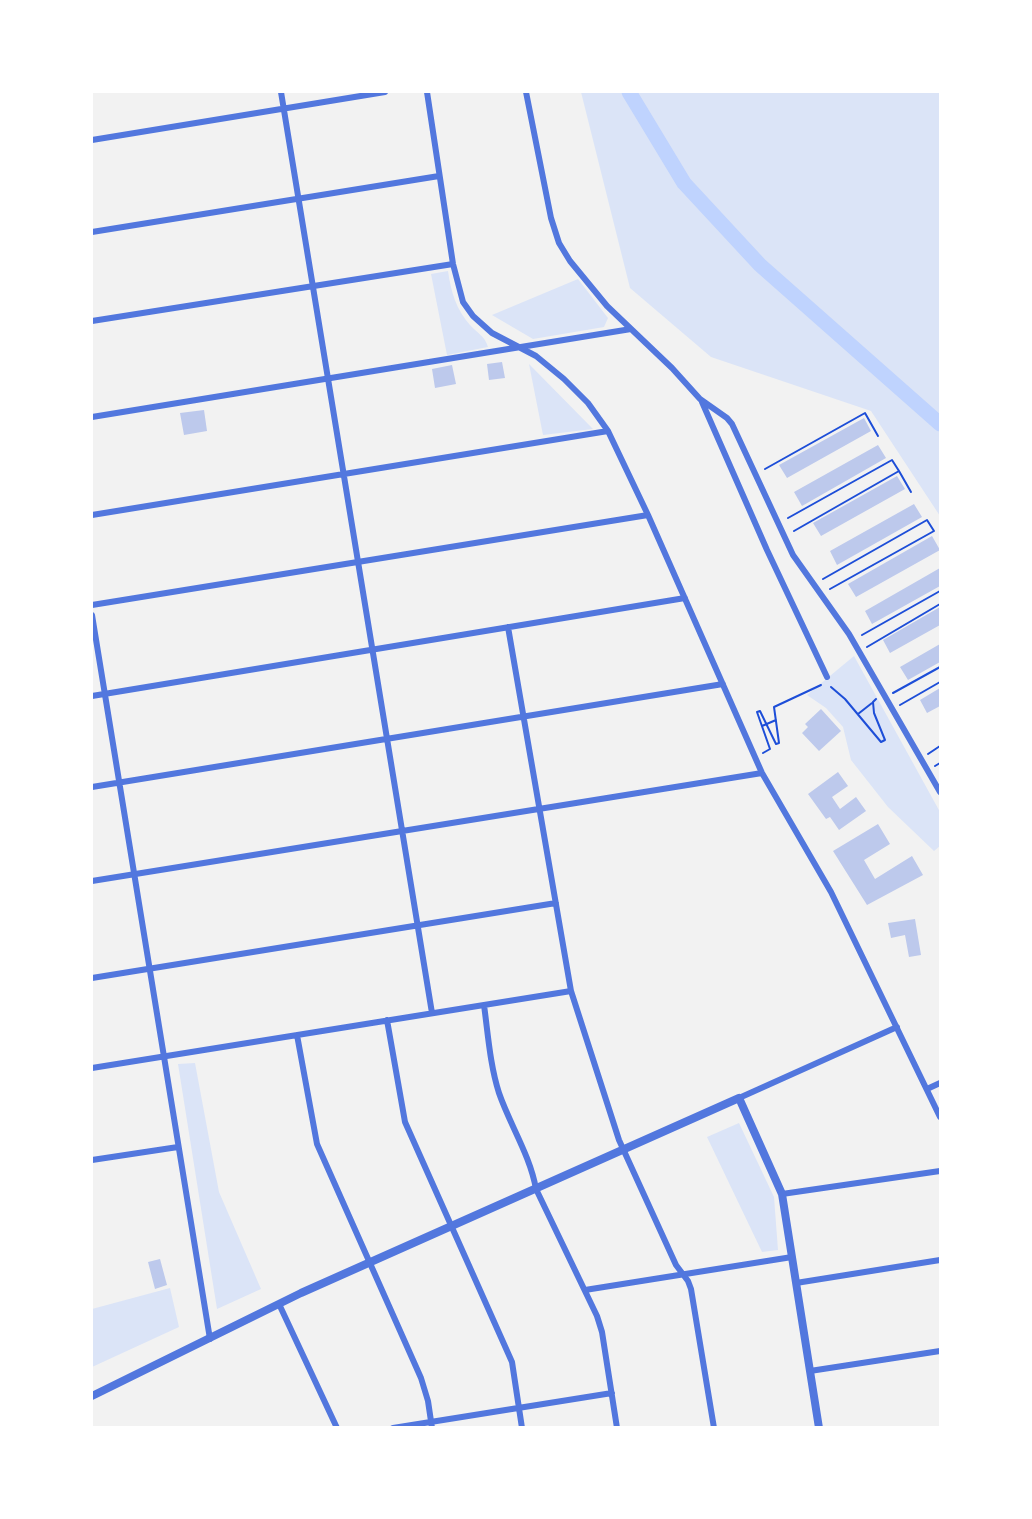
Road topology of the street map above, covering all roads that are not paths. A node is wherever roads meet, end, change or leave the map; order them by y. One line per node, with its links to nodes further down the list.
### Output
1 (281, 92): 5 (street)
2 (385, 92): 5 (street)
3 (427, 92): 7 (street)
4 (526, 92): 13 (street)
5 (284, 108): 6 (street); 8 (street)
6 (92, 140)
7 (439, 176): 8 (street); 10 (street)
8 (298, 198): 9 (street); 11 (street)
9 (92, 232)
10 (453, 264): 11 (street); 14 (street)
11 (313, 286): 12 (street); 15 (street)
12 (92, 321)
13 (631, 328): 14 (street); 16 (street)
14 (521, 347): 15 (street); 18 (street)
15 (328, 378): 17 (street); 19 (street)
16 (700, 399): 28 (street); 37 (street)
17 (92, 417)
18 (608, 431): 19 (street); 21 (street)
19 (344, 474): 20 (street); 22 (street)
20 (92, 515)
21 (648, 515): 22 (street); 23 (street)
22 (358, 561): 24 (street); 27 (street)
23 (685, 598): 26 (street); 29 (street)
24 (92, 605)
25 (92, 615): 30 (street)
26 (508, 627): 27 (street); 32 (street)
27 (372, 650): 30 (street); 33 (street)
28 (826, 677)
29 (723, 684): 32 (street); 34 (street)
30 (104, 694): 31 (street); 35 (street)
31 (92, 696)
32 (524, 716): 33 (street); 38 (street)
33 (387, 739): 35 (street); 39 (street)
34 (762, 773): 38 (street); 50 (street)
35 (119, 782): 36 (street); 40 (street)
36 (92, 787)
37 (940, 792)
38 (540, 809): 39 (street); 42 (street)
39 (402, 831): 40 (street); 43 (street)
40 (134, 874): 41 (street); 44 (street)
41 (92, 881)
42 (556, 903): 43 (street); 46 (street)
43 (418, 926): 44 (street); 48 (street)
44 (149, 968): 45 (street); 52 (street)
45 (92, 978)
46 (571, 991): 47 (street); 59 (street)
47 (484, 1005): 48 (street); 62 (street)
48 (432, 1013): 49 (street)
49 (387, 1020): 51 (street); 64 (street)
50 (897, 1027): 55 (street); 56 (street)
51 (297, 1035): 52 (street); 67 (street)
52 (164, 1056): 53 (street); 58 (street)
53 (92, 1068)
54 (940, 1083): 55 (street)
55 (927, 1089): 57 (street)
56 (739, 1098): 59 (street); 63 (street)
57 (940, 1117)
58 (178, 1147): 60 (street); 72 (street)
59 (624, 1150): 62 (street); 68 (street)
60 (92, 1160)
61 (940, 1171): 63 (street)
62 (536, 1189): 64 (street); 70 (street)
63 (782, 1194): 65 (street)
64 (452, 1227): 67 (street); 77 (street)
65 (792, 1257): 68 (street); 69 (street)
66 (940, 1260): 69 (street)
67 (369, 1264): 71 (street); 78 (street)
68 (684, 1274): 70 (street); 84 (street)
69 (796, 1283): 74 (street)
70 (585, 1290): 75 (street)
71 (279, 1304): 72 (street); 79 (street)
72 (210, 1339): 76 (street)
73 (940, 1351): 74 (street)
74 (810, 1371): 85 (street)
75 (612, 1394): 77 (street); 83 (street)
76 (92, 1396)
77 (519, 1408): 78 (street); 82 (street)
78 (432, 1425): 81 (street)
79 (336, 1426): 80 (street)
80 (328, 1428)
81 (393, 1428)
82 (522, 1428)
83 (617, 1428)
84 (714, 1428)
85 (819, 1428)

